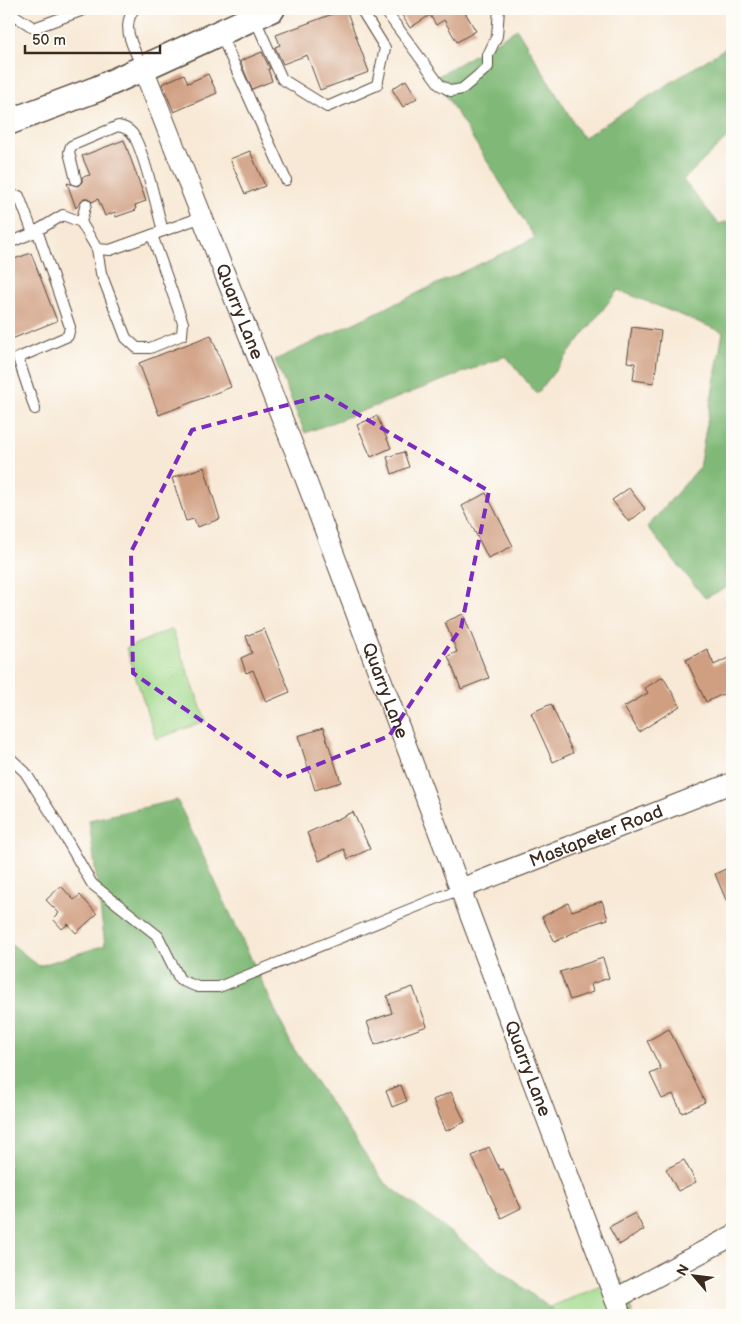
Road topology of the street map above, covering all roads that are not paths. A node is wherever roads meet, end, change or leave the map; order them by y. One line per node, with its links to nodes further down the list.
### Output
1 (86, 9): 6 (lane)
2 (134, 9): 9 (lane)
3 (361, 9): 7 (lane)
4 (384, 9): 5 (lane)
5 (499, 9)
6 (9, 12)
7 (263, 13): 8 (street)
8 (220, 33): 9 (street); 12 (lane)
9 (143, 68): 10 (street); 15 (street, Quarry Lane)
10 (11, 118)
11 (76, 180): 17 (lane)
12 (286, 180)
13 (9, 200): 18 (lane)
14 (86, 204): 16 (lane)
15 (202, 217): 17 (lane); 25 (street, Quarry Lane)
16 (81, 222): 18 (lane); 21 (lane)
17 (162, 231): 19 (lane)
18 (35, 232): 20 (lane); 22 (lane)
19 (152, 235): 21 (lane); 21 (lane)
20 (9, 243)
21 (98, 249)
22 (35, 410)
23 (9, 757): 25 (lane)
24 (732, 783): 25 (street, Mastapeter Road)
25 (460, 889): 27 (street, Quarry Lane)
26 (732, 1236): 27 (street)
27 (618, 1307)

